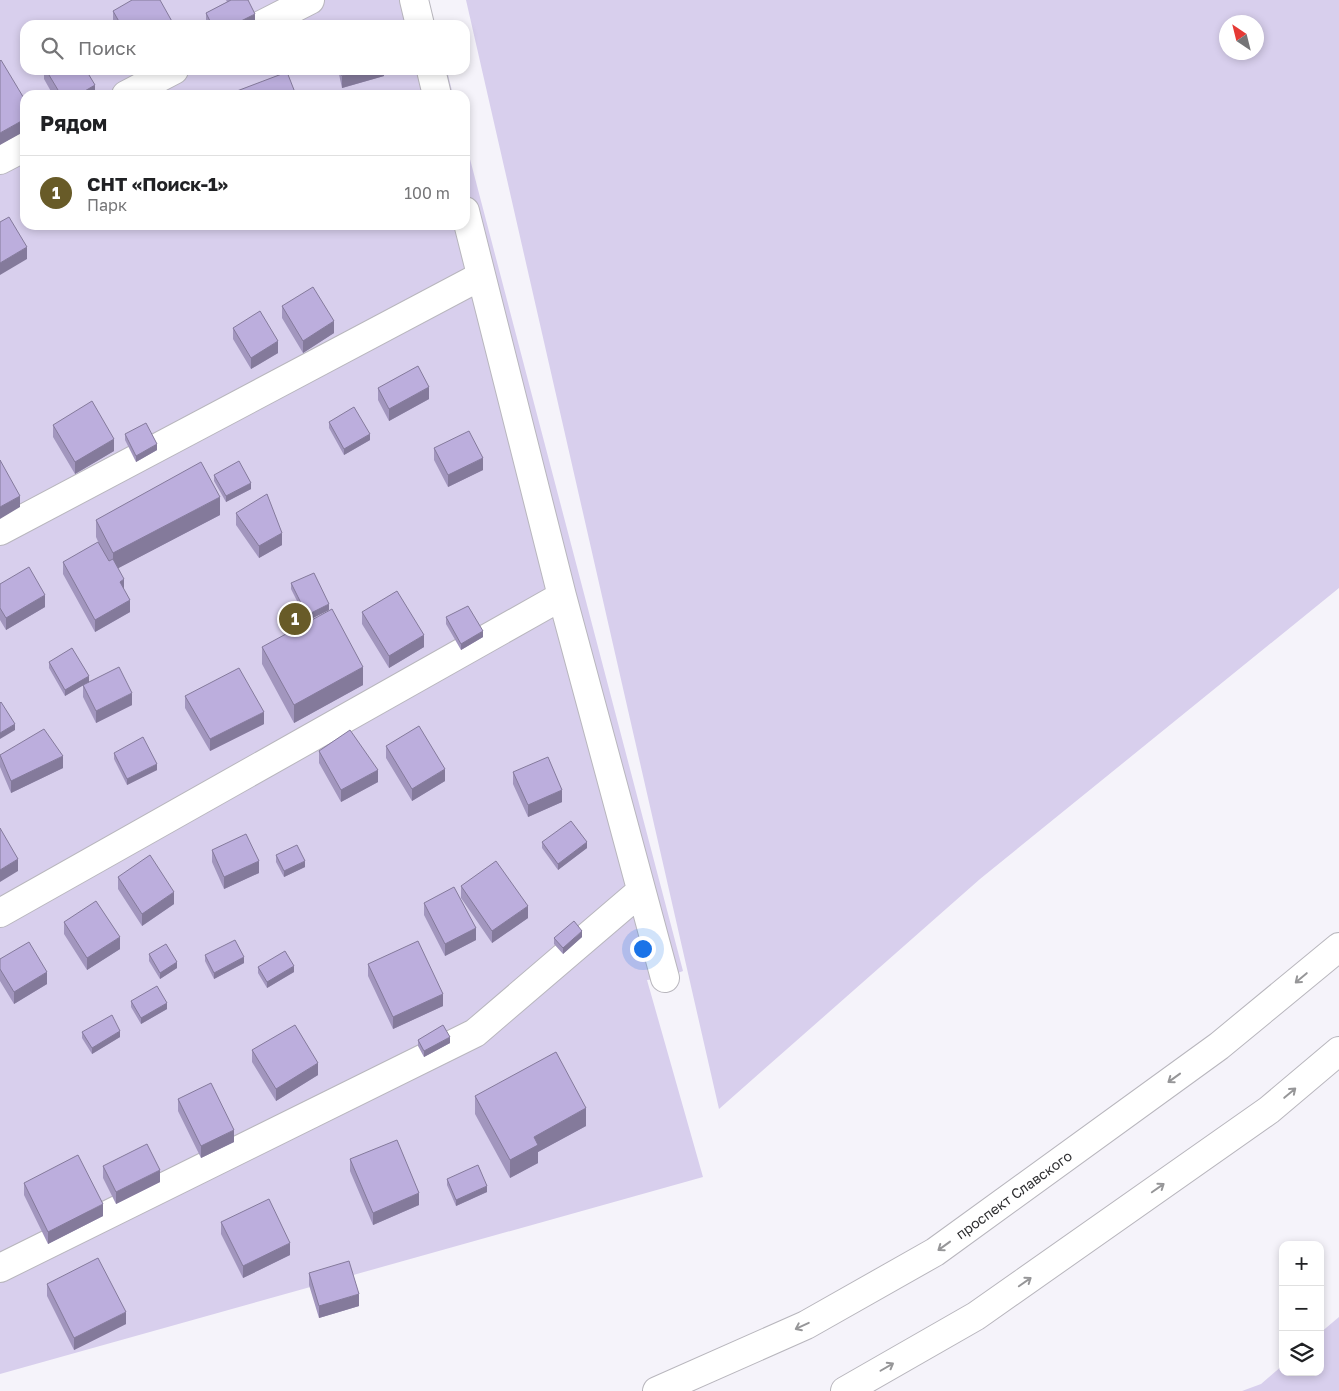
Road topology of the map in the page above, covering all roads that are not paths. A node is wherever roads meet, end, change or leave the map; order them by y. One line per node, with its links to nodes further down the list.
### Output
1 (310, 0): 3 (street)
2 (414, 0): 4 (street)
3 (271, 20)
4 (419, 20)
5 (164, 75): 7 (street)
6 (432, 75): 8 (street)
7 (136, 90)
8 (436, 90)
9 (20, 150): 10 (street)
10 (0, 160)
11 (470, 230): 12 (street)
12 (481, 276): 13 (street); 14 (street)
13 (0, 531)
14 (562, 596): 15 (street); 16 (street)
15 (641, 891): 18 (street); 20 (street)
16 (0, 913)
17 (1339, 947): 21 (street, проспект Славского, one-way to 21)
18 (665, 978)
19 (1339, 1051): 22 (street, one-way to 19)
20 (0, 1268)
21 (657, 1391)
22 (845, 1391)

